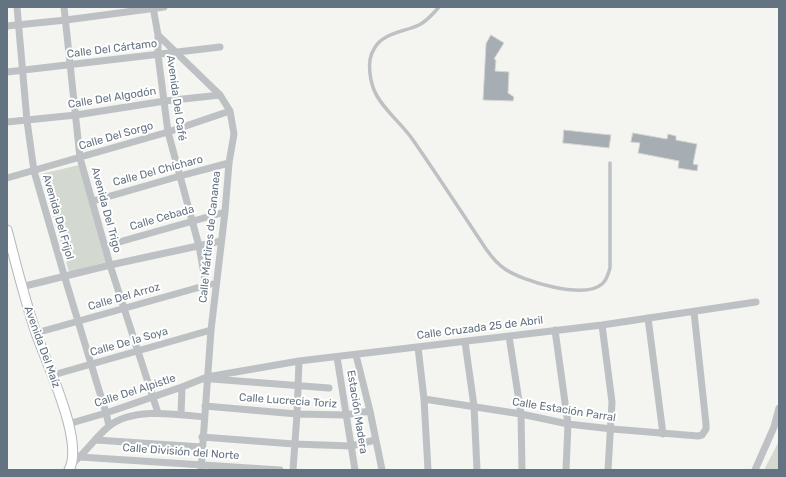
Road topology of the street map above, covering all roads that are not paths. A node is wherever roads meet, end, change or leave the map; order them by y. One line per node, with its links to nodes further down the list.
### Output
1 (17, 7): 7 (street, Avenida Del Frijol)
2 (64, 7): 6 (street, Avenida Del Trigo)
3 (164, 7): 5 (street)
4 (439, 7): 25 (lane)
5 (154, 8): 6 (street); 9 (street, Avenida Del Café)
6 (66, 20): 7 (street); 13 (street, Avenida Del Trigo)
7 (19, 25): 8 (street); 14 (street, Avenida Del Frijol)
8 (7, 26)
9 (158, 35): 11 (street, Calle Mártires de Cananea); 12 (street, Avenida Del Café)
10 (220, 47): 11 (street, Calle Del Cártamo)
11 (175, 53): 12 (street, Calle Del Cártamo); 16 (street, Calle Mártires de Cananea)
12 (158, 55): 13 (street, Calle Del Cártamo); 17 (street, Avenida Del Café)
13 (70, 66): 14 (street, Calle Del Cártamo); 19 (street, Avenida Del Trigo)
14 (22, 71): 15 (street, Calle Del Cártamo); 20 (street, Avenida Del Frijol)
15 (7, 72)
16 (220, 96): 17 (street, Calle Del Algodón); 18 (street, Calle Mártires de Cananea)
17 (164, 101): 19 (street, Calle Del Algodón); 22 (street, Avenida Del Café)
18 (230, 111): 22 (street, Calle Del Sorgo); 24 (street, Calle Mártires de Cananea)
19 (76, 115): 20 (street, Calle Del Algodón); 23 (street, Avenida Del Trigo)
20 (27, 121): 21 (street, Calle Del Algodón); 26 (street, Avenida Del Frijol)
21 (7, 122)
22 (168, 132): 23 (street, Calle Del Sorgo); 27 (street, Avenida Del Café)
23 (80, 158): 26 (street, Calle Del Sorgo); 29 (street, Avenida Del Trigo)
24 (229, 163): 27 (street, Calle Del Chícharo); 30 (street, Calle Mártires de Cananea)
25 (610, 163)
26 (34, 171): 28 (street, Calle Del Sorgo); 37 (street, Avenida Del Frijol)
27 (180, 176): 29 (street, Calle Del Chícharo); 31 (street, Avenida Del Café)
28 (7, 178)
29 (92, 201): 34 (street, Avenida Del Trigo)
30 (226, 212): 31 (street, Calle Cebada); 33 (street, Calle Mártires de Cananea)
31 (192, 221): 34 (street, Calle Cebada); 35 (street, Avenida Del Café)
32 (7, 230): 40 (street, Avenida Del Maíz)
33 (222, 241): 35 (street); 38 (street, Calle Mártires de Cananea)
34 (105, 246): 36 (street, Avenida Del Trigo)
35 (199, 246): 36 (street); 39 (street, Avenida Del Café)
36 (110, 265): 37 (street); 42 (street, Avenida Del Trigo)
37 (64, 275): 40 (street); 45 (street, Avenida Del Frijol)
38 (217, 282): 39 (street, Calle Del Arroz); 47 (street, Calle Mártires de Cananea)
39 (206, 285): 42 (street, Calle Del Arroz)
40 (21, 287): 49 (street, Avenida Del Maíz)
41 (756, 302): 43 (street, Calle Cruzada 25 de Abril)
42 (124, 309): 45 (street, Calle Del Arroz); 53 (street, Avenida Del Trigo)
43 (694, 312): 44 (street, Calle Cruzada 25 de Abril); 80 (street, Calle Estación Parral)
44 (648, 318): 46 (street, Calle Cruzada 25 de Abril); 80 (street)
45 (78, 322): 49 (street, Calle Del Arroz); 57 (street, Avenida Del Frijol)
46 (602, 325): 48 (street, Calle Cruzada 25 de Abril); 79 (street)
47 (211, 330): 53 (street, Calle De la Soya); 59 (street, Calle Mártires de Cananea)
48 (555, 330): 50 (street, Calle Cruzada 25 de Abril); 77 (street)
49 (36, 333): 58 (street, Avenida Del Maíz)
50 (509, 336): 51 (street, Calle Cruzada 25 de Abril); 72 (street)
51 (465, 342): 52 (street, Calle Cruzada 25 de Abril); 66 (street)
52 (418, 347): 54 (street, Calle Cruzada 25 de Abril); 64 (street)
53 (138, 351): 57 (street, Calle De la Soya); 63 (street, Avenida Del Trigo)
54 (356, 355): 55 (street, Calle Cruzada 25 de Abril); 68 (street)
55 (337, 357): 56 (street, Calle Cruzada 25 de Abril); 74 (street, Estación Madera)
56 (298, 362): 59 (street, Calle Cruzada 25 de Abril); 60 (street)
57 (92, 365): 58 (street, Calle De la Soya); 69 (street, Avenida Del Frijol)
58 (53, 375): 76 (street, Avenida Del Maíz)
59 (208, 378): 60 (street); 61 (street, Calle Del Alpistle); 65 (street, Calle Mártires de Cananea)
60 (298, 385): 62 (street); 71 (street)
61 (182, 387): 63 (street, Calle Del Alpistle); 73 (street)
62 (329, 388)
63 (152, 397): 69 (street, Calle Del Alpistle); 70 (street, Avenida Del Trigo)
64 (424, 399): 66 (street, Calle Estación Parral); 94 (street)
65 (205, 406): 71 (street, Calle Lucrecia Toriz); 75 (street, Calle Mártires de Cananea)
66 (474, 406): 72 (street, Calle Estación Parral); 95 (street)
67 (779, 408): 99 (street)
68 (370, 411): 74 (street, Calle Lucrecia Toriz); 83 (street)
69 (106, 413): 76 (street, Calle Del Alpistle); 78 (street, Avenida Del Frijol)
70 (158, 413): 73 (street); 78 (street)
71 (297, 414): 74 (street, Calle Lucrecia Toriz); 84 (street)
72 (522, 414): 77 (street, Calle Estación Parral); 96 (street)
73 (181, 415): 75 (street)
74 (345, 415): 85 (street, Estación Madera)
75 (204, 417): 81 (street, Calle Mártires de Cananea)
76 (68, 424): 88 (street, Avenida Del Maíz)
77 (568, 424): 79 (street, Calle Estación Parral); 97 (street)
78 (109, 426): 82 (street)
79 (612, 429): 80 (street, Calle Estación Parral); 98 (street)
80 (663, 434)
81 (202, 437): 84 (street); 86 (street, Calle Mártires de Cananea)
82 (96, 440): 86 (street); 87 (street)
83 (375, 440): 85 (street); 93 (street)
84 (294, 444): 85 (street); 91 (street)
85 (351, 446): 92 (street, Estación Madera)
86 (202, 447): 89 (street, Calle Mártires de Cananea)
87 (80, 457): 88 (street); 89 (street, Calle División del Norte)
88 (70, 467)
89 (201, 467): 90 (street, Calle División del Norte)
90 (280, 470)
91 (293, 470)
92 (355, 470)
93 (381, 470)
94 (428, 470)
95 (477, 470)
96 (522, 470)
97 (566, 470)
98 (608, 470)
99 (755, 470)

